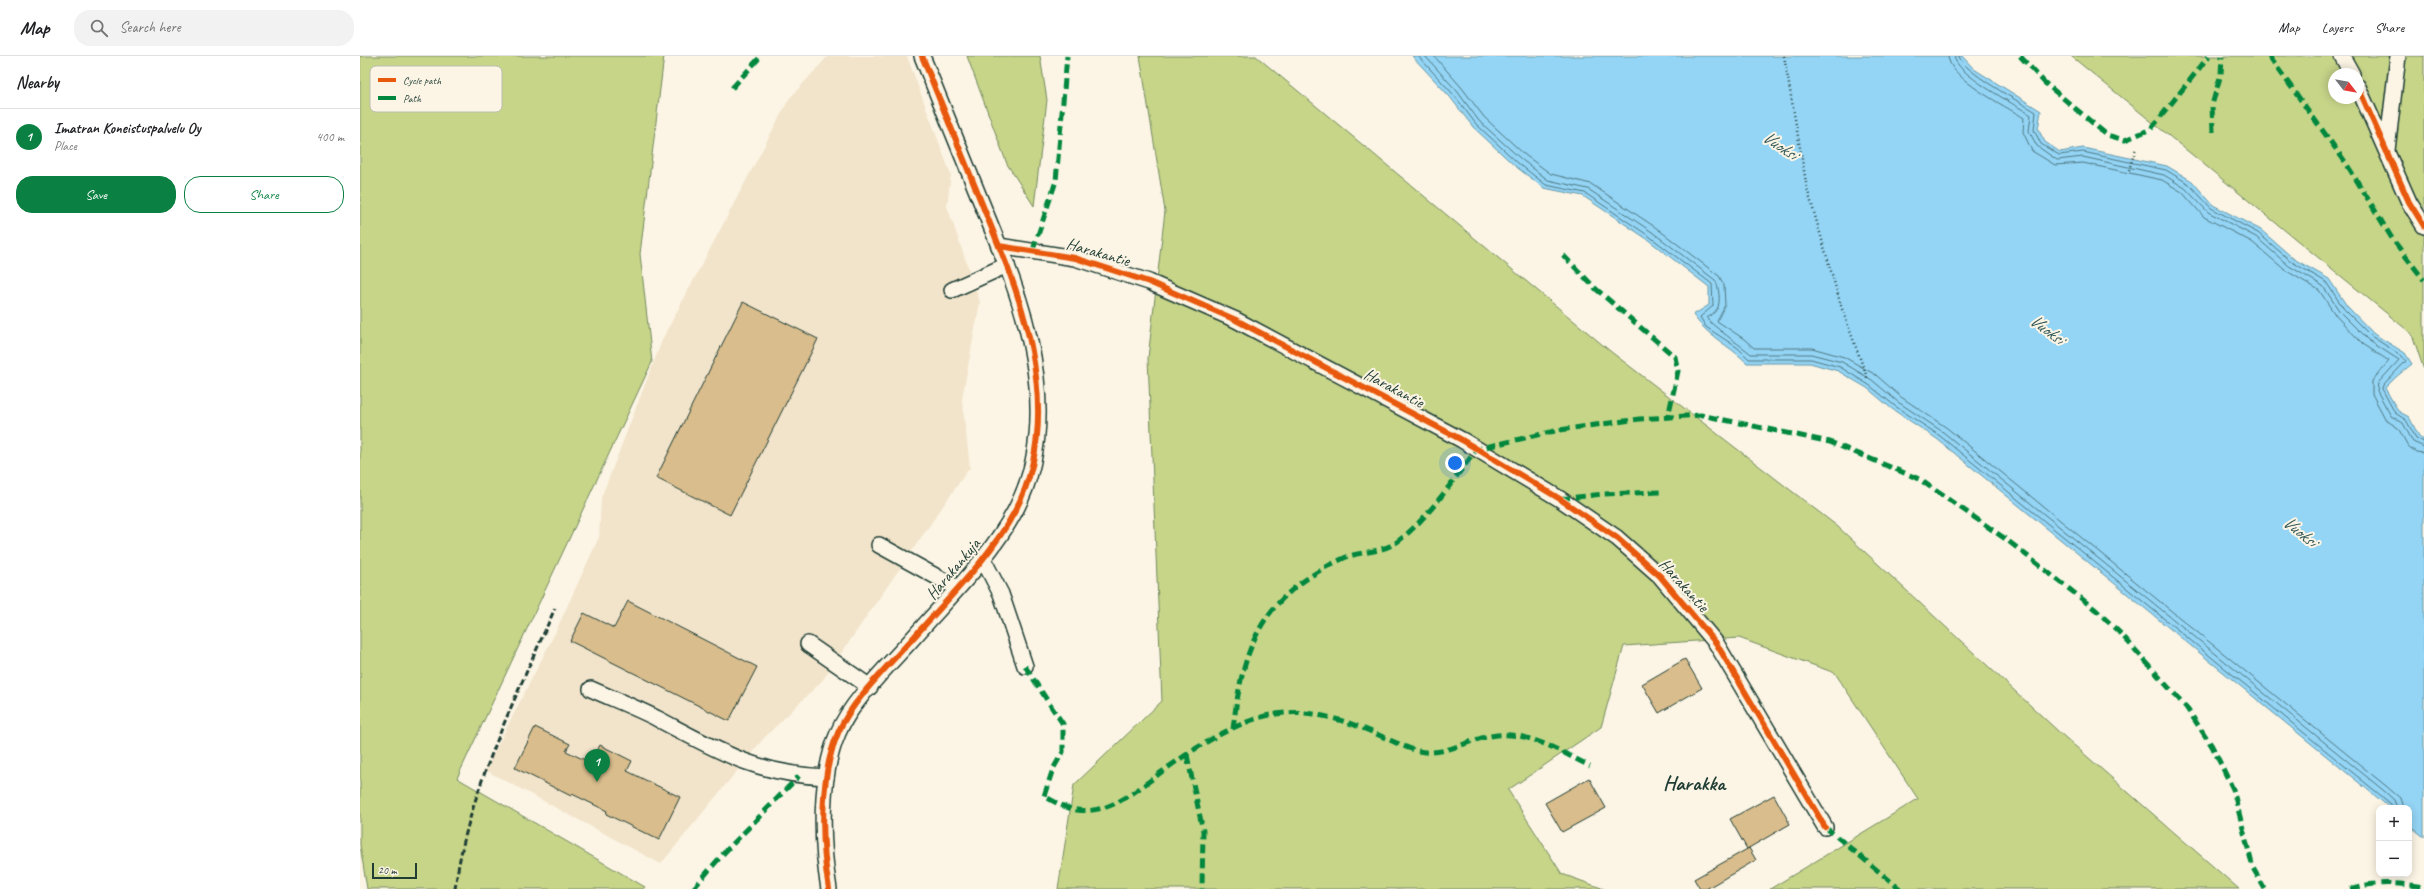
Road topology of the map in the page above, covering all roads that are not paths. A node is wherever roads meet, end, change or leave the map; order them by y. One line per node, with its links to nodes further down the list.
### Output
1 (922, 56): 8 (street)
2 (2342, 56): 4 (street)
3 (2398, 56): 6 (street)
4 (2349, 68)
5 (2364, 100): 6 (street)
6 (2387, 152): 7 (street)
7 (2424, 226)
8 (999, 246): 9 (street, Harakankuja); 19 (street, Harakantie)
9 (1007, 265): 10 (street); 12 (street, Harakankuja)
10 (952, 290)
11 (879, 545): 13 (street)
12 (983, 559): 13 (street, Harakankuja); 15 (street)
13 (957, 588): 16 (street, Harakankuja)
14 (808, 644): 16 (street)
15 (1025, 666)
16 (870, 687): 18 (street, Harakankuja)
17 (591, 689): 18 (street)
18 (826, 777): 20 (street, Harakankuja)
19 (1825, 828)
20 (829, 889)

